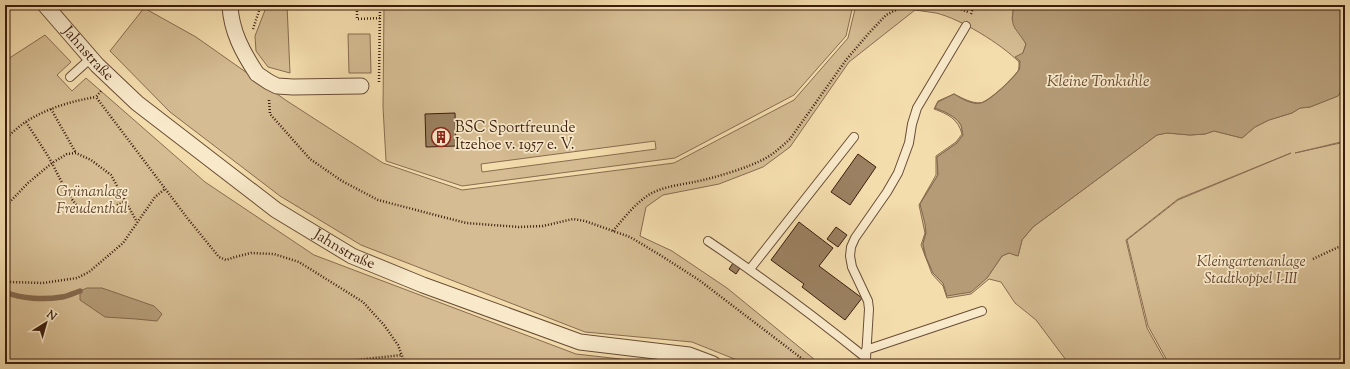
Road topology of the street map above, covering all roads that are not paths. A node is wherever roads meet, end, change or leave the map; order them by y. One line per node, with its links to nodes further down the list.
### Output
1 (46, 5): 4 (street, Jahnstraße)
2 (230, 5): 6 (street)
3 (966, 26): 11 (lane)
4 (91, 58): 5 (lane); 12 (street, Jahnstraße)
5 (70, 77)
6 (361, 86)
7 (854, 137): 9 (lane)
8 (708, 241): 9 (lane)
9 (750, 269): 11 (lane)
10 (982, 311): 11 (lane)
11 (866, 357)
12 (713, 364)

